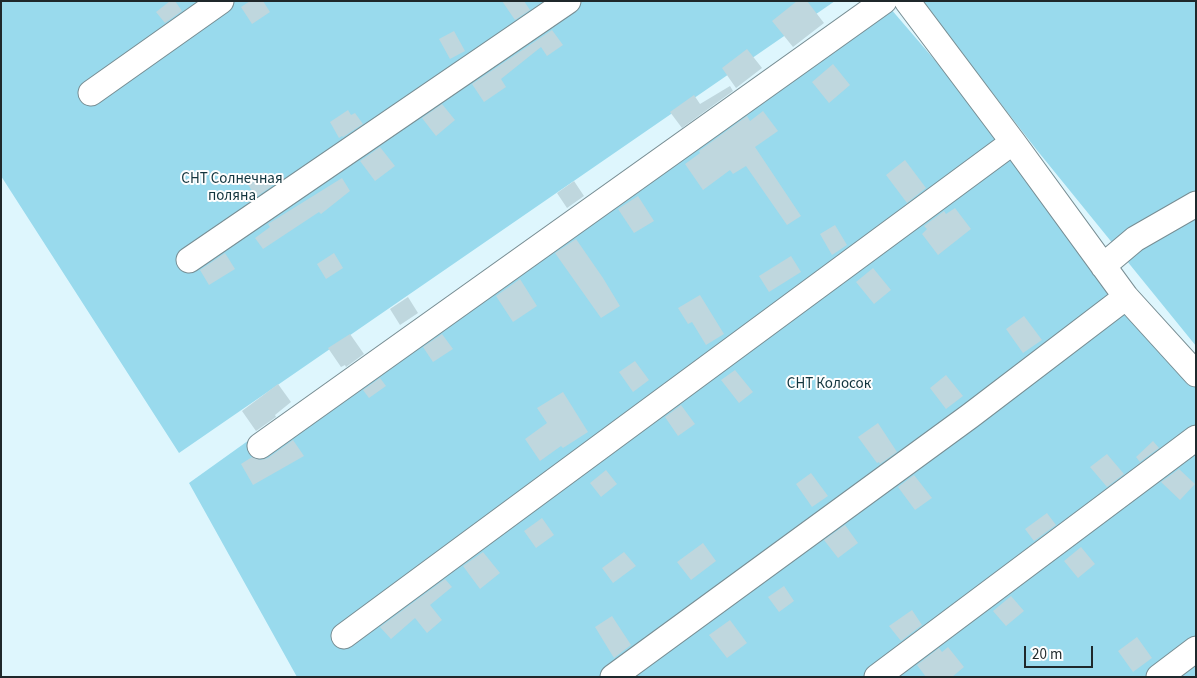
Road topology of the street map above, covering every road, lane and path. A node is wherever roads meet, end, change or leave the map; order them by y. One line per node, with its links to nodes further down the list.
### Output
1 (221, 1): 5 (street)
2 (568, 1): 8 (street)
3 (884, 1): 13 (street)
4 (907, 1): 6 (street)
5 (91, 93)
6 (1013, 142): 9 (street); 14 (street)
7 (1196, 204): 9 (street)
8 (189, 260)
9 (1103, 266): 10 (street)
10 (1126, 297): 11 (street); 16 (street)
11 (1196, 374)
12 (1196, 438): 17 (street)
13 (260, 446)
14 (344, 636)
15 (1196, 649): 18 (street)
16 (613, 677)
17 (877, 677)
18 (1159, 677)

